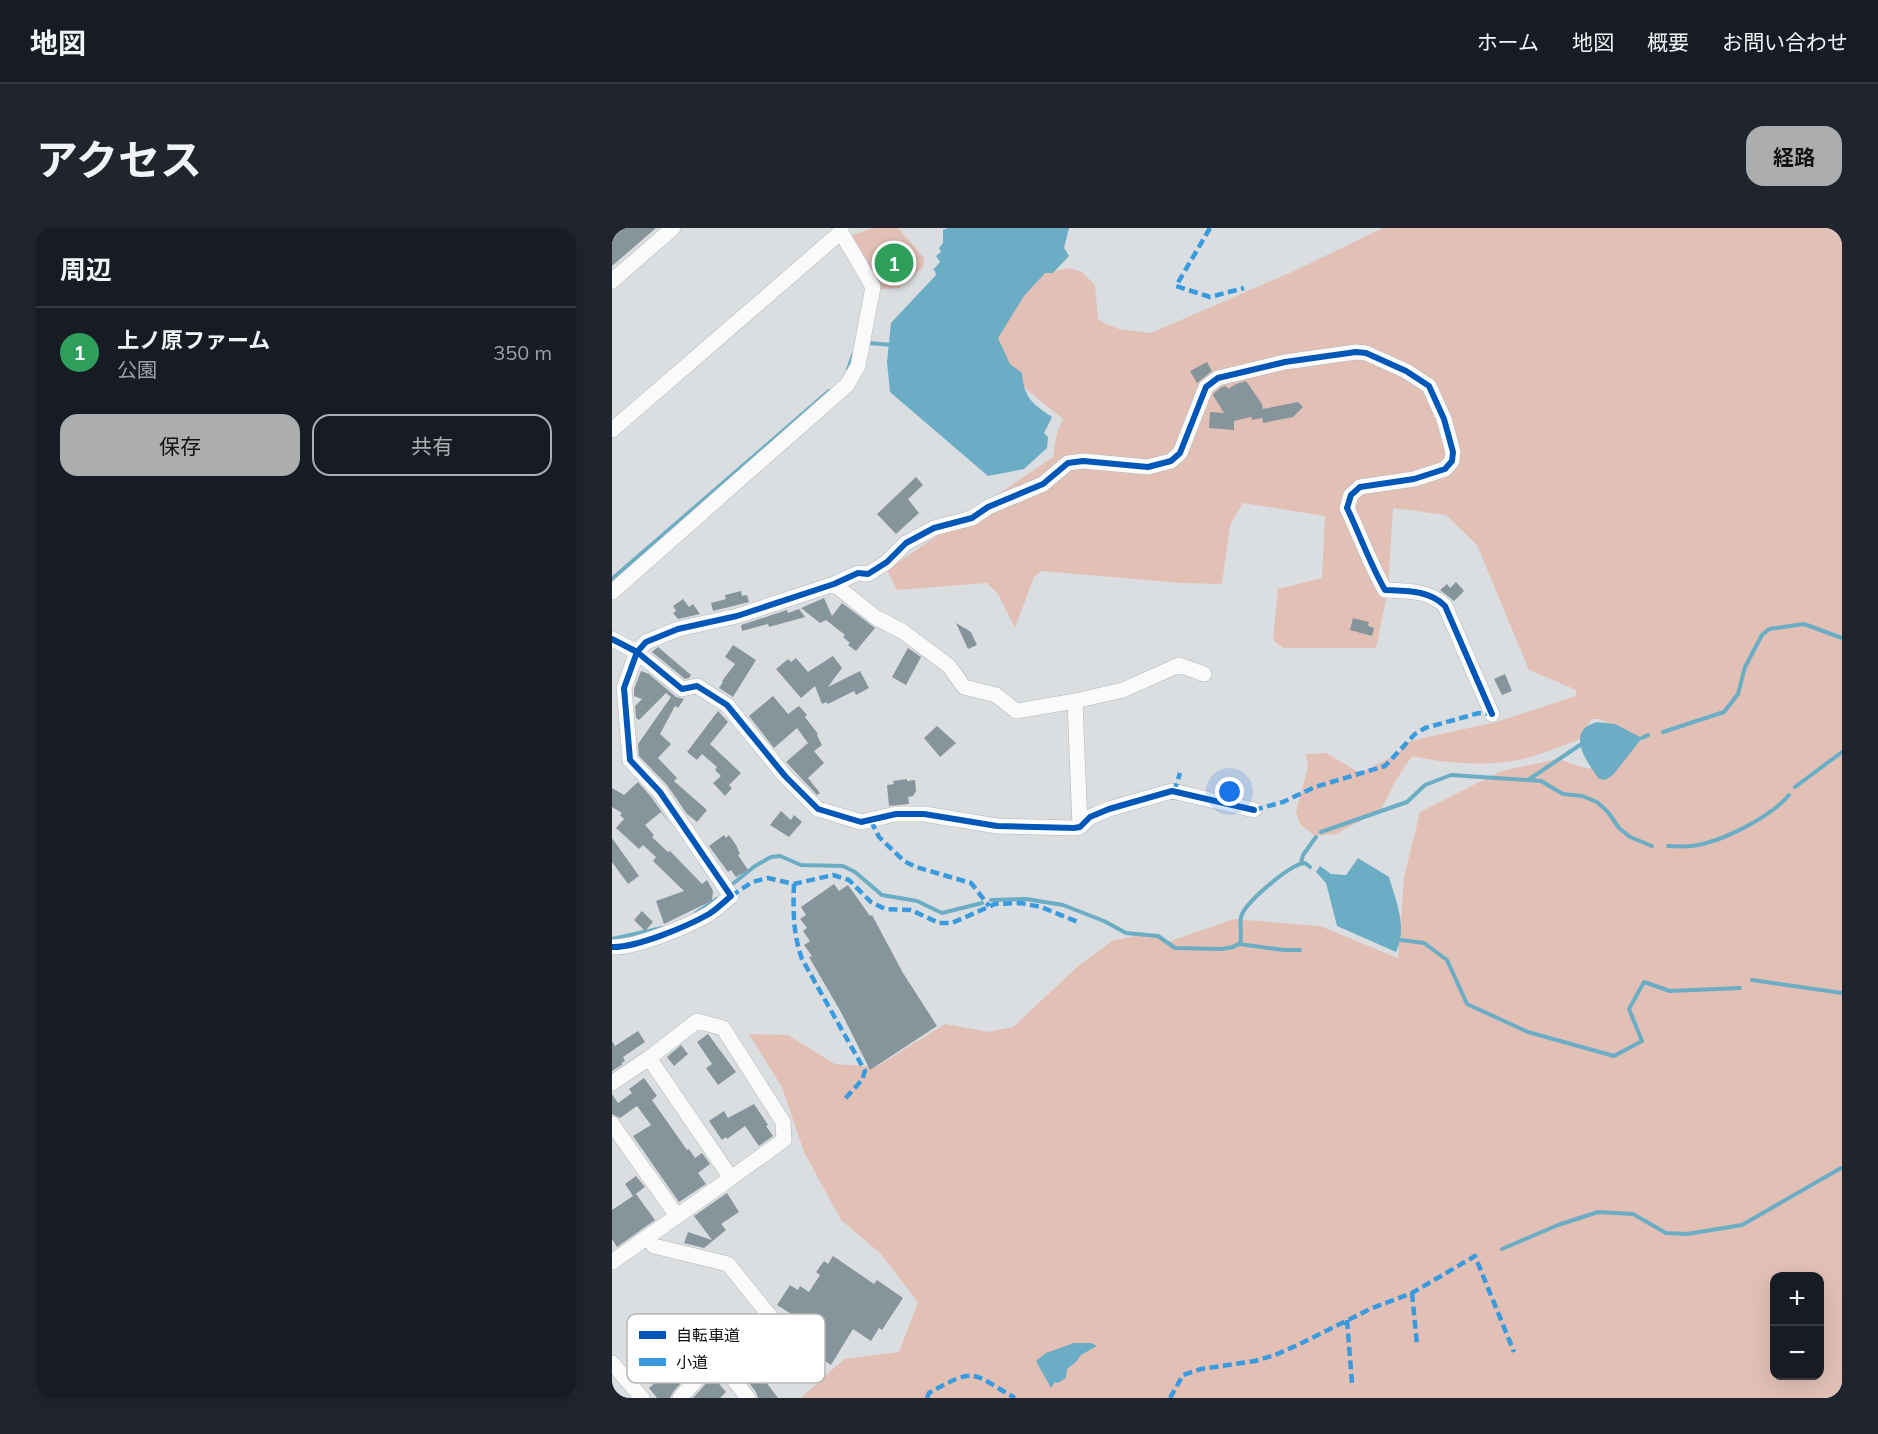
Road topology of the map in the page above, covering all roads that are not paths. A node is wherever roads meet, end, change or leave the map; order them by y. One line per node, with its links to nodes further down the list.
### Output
1 (673, 228): 3 (street)
2 (841, 230): 4 (street); 6 (street)
3 (612, 281)
4 (612, 430)
5 (834, 584): 8 (street); 10 (street); 11 (street)
6 (612, 592)
7 (612, 639): 8 (street)
8 (637, 652): 13 (street); 14 (street)
9 (1204, 674): 10 (street)
10 (1076, 701): 13 (street)
11 (1492, 714)
12 (1254, 810): 13 (street)
13 (1080, 827)
14 (615, 952)
15 (649, 1058): 16 (street); 18 (street); 18 (street)
16 (612, 1083)
17 (612, 1124): 19 (street)
18 (731, 1178): 19 (street)
19 (677, 1216): 20 (street)
20 (648, 1238): 21 (street); 22 (street)
21 (614, 1257)
22 (768, 1314)
23 (612, 1363): 24 (street)
24 (627, 1380)
25 (629, 1383): 28 (street)
26 (693, 1383): 29 (street)
27 (736, 1383): 30 (street)
28 (642, 1398)
29 (680, 1398)
30 (748, 1398)

